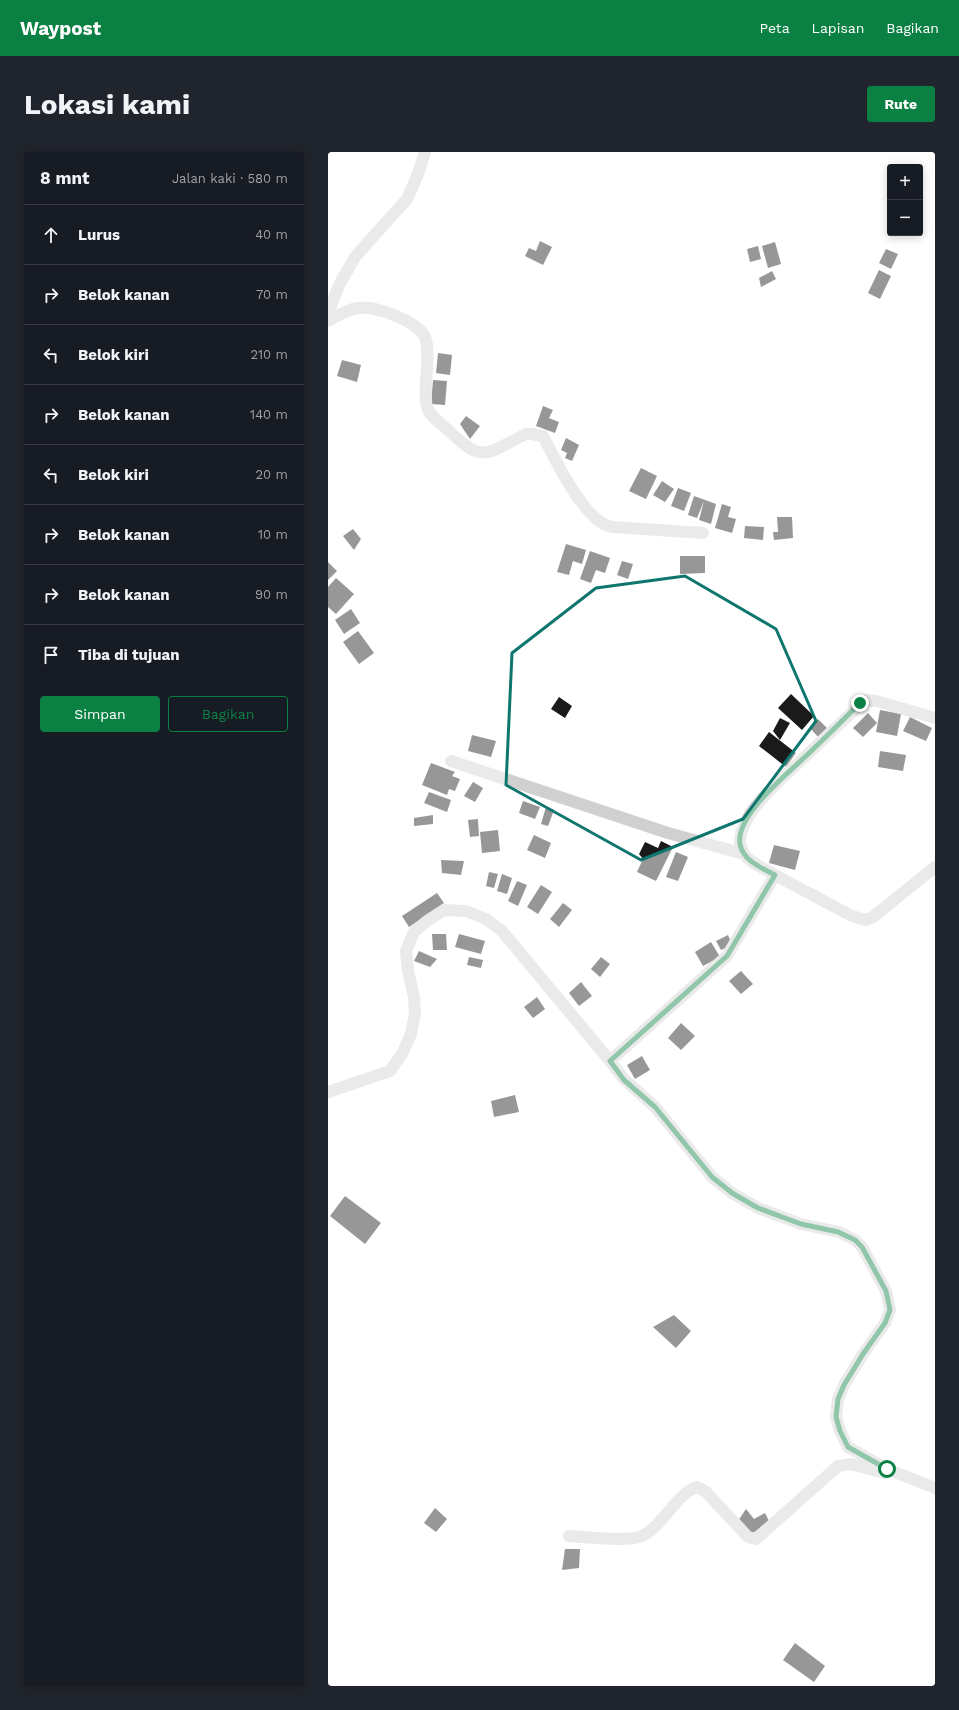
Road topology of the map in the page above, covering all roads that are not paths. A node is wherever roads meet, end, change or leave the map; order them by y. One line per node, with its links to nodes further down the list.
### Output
1 (425, 152): 2 (street)
2 (328, 313)
3 (328, 321): 4 (street)
4 (703, 533)
5 (935, 718): 7 (street)
6 (451, 761): 7 (street)
7 (744, 854): 9 (street)
8 (935, 867): 9 (street)
9 (775, 875): 10 (street)
10 (610, 1061): 11 (street); 12 (street)
11 (328, 1092)
12 (935, 1488): 13 (street)
13 (569, 1536)

